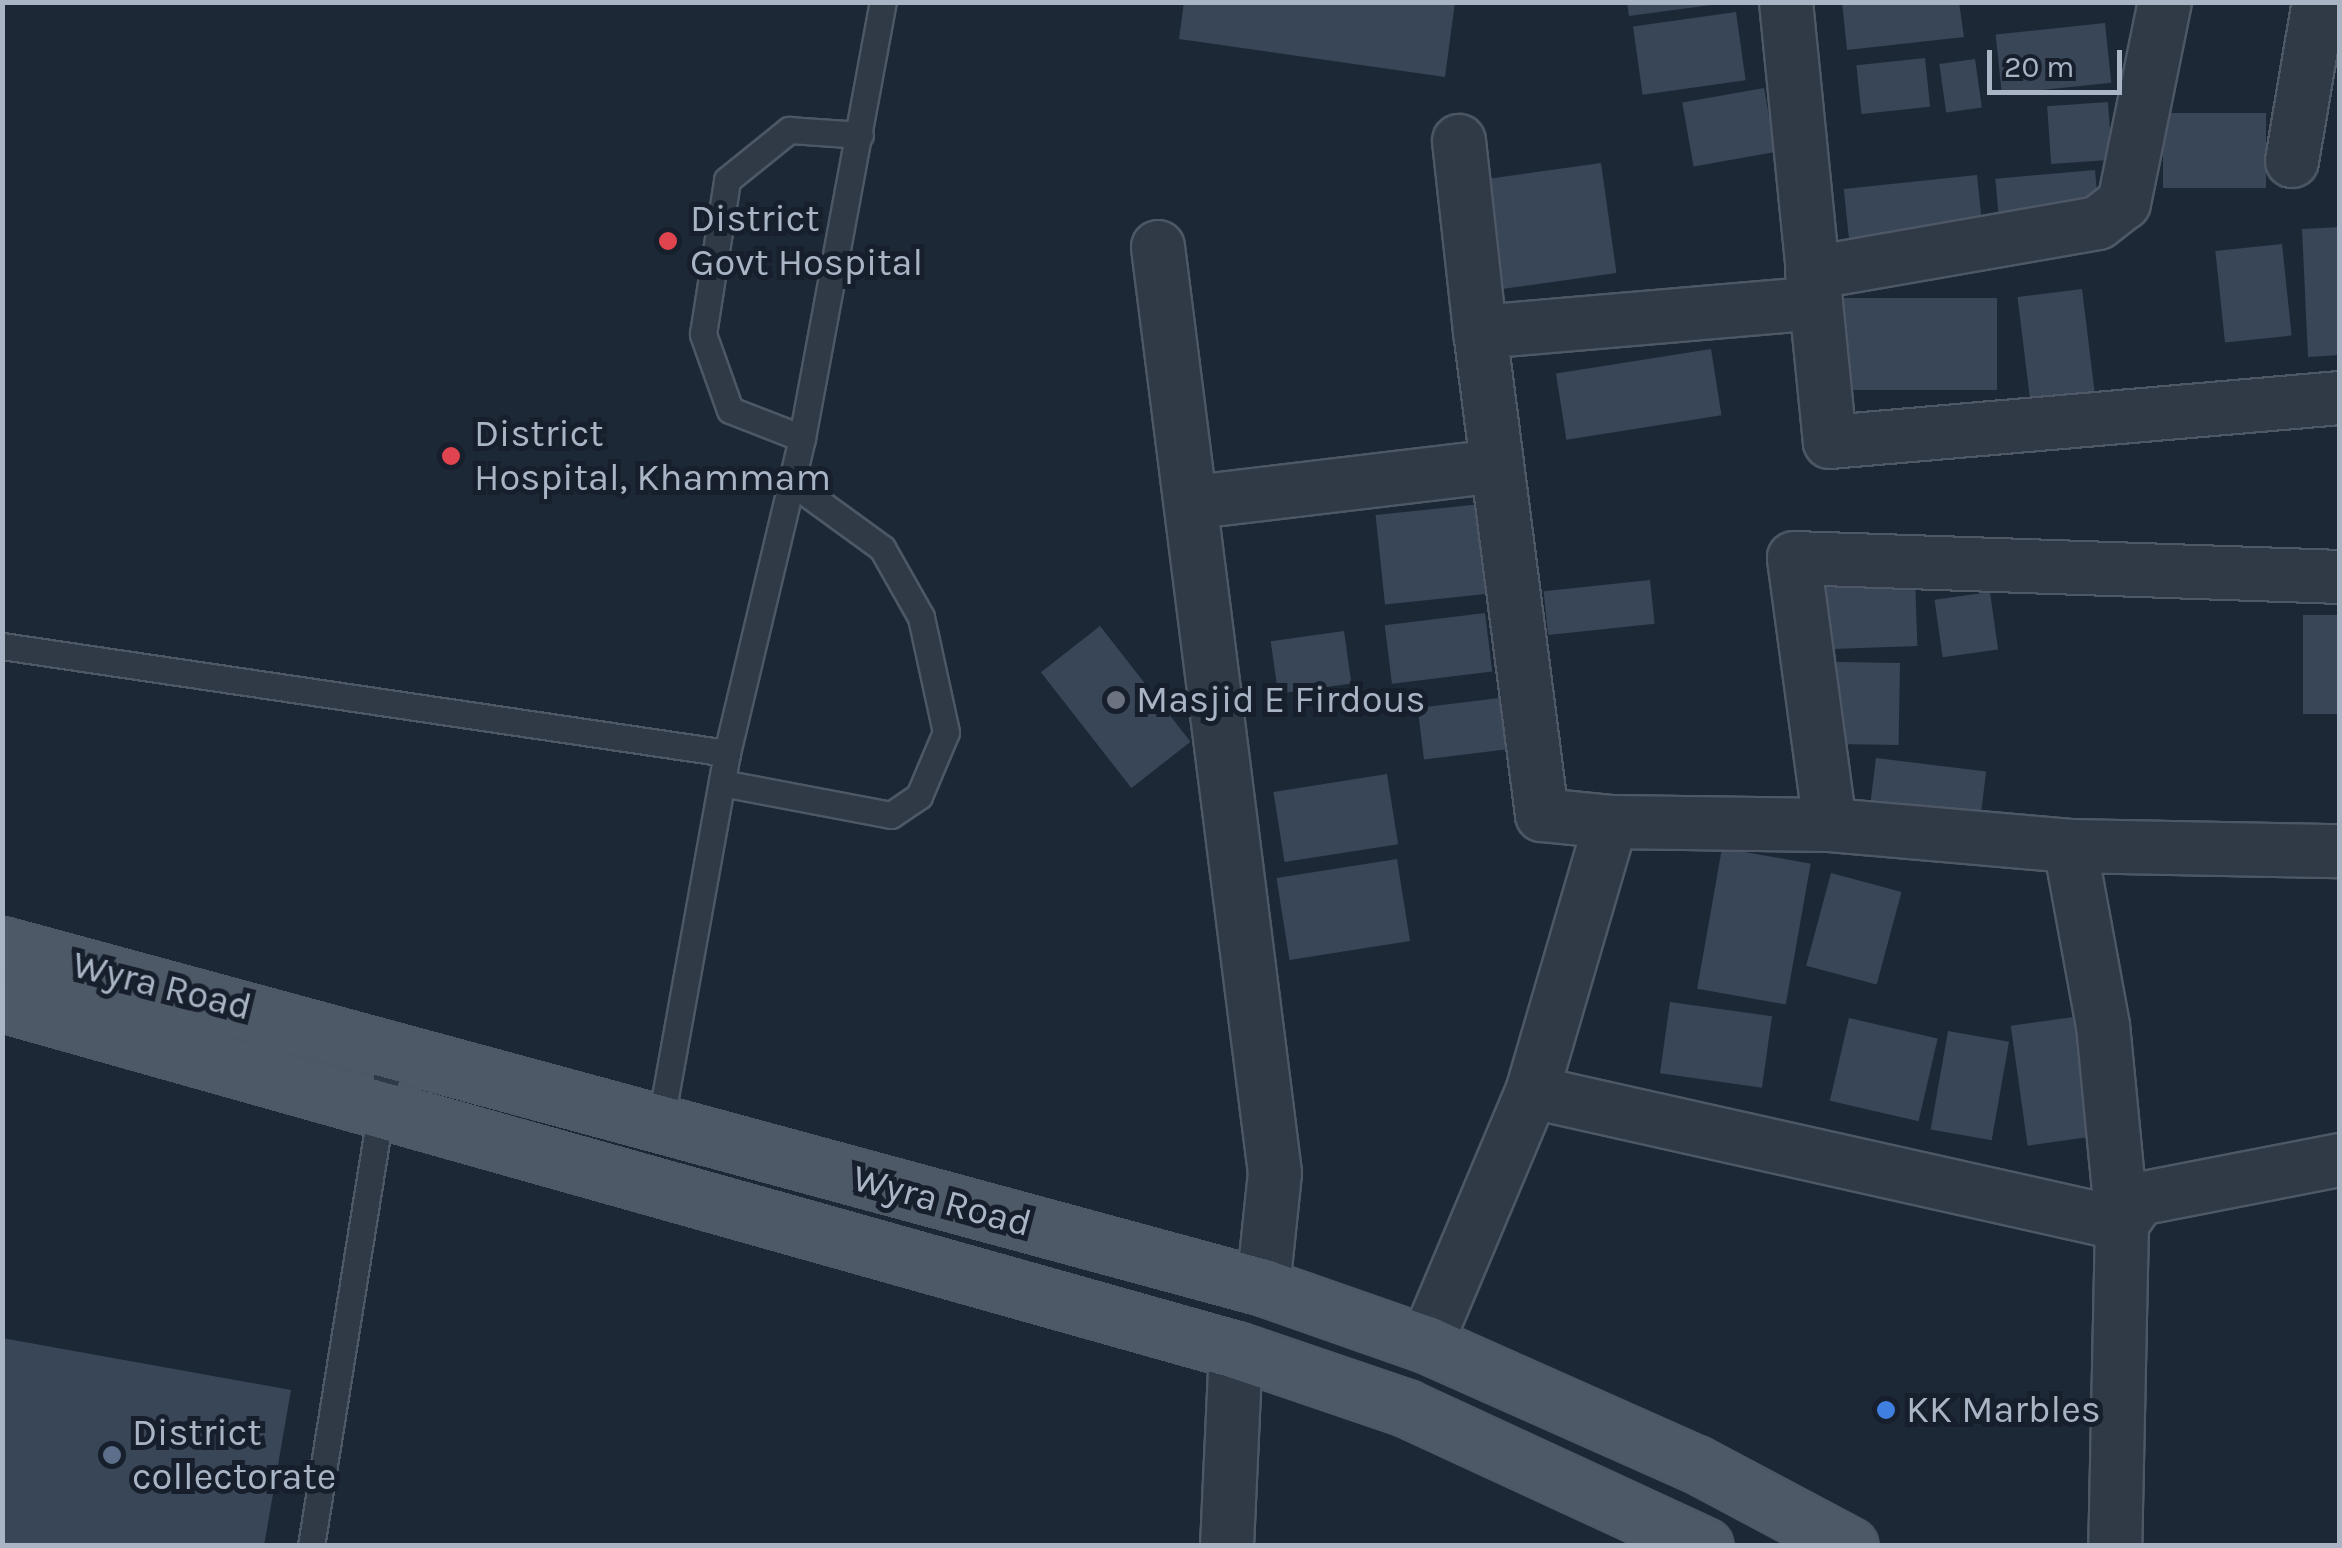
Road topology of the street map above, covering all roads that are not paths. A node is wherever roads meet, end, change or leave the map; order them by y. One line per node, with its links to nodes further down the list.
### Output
1 (883, 2): 5 (lane)
2 (1786, 2): 9 (street)
3 (2165, 2): 9 (street)
4 (2319, 2): 7 (street)
5 (860, 135): 12 (lane); 12 (lane)
6 (1459, 141): 10 (street)
7 (2292, 160)
8 (1158, 248): 15 (street)
9 (1813, 288): 10 (street); 11 (street)
10 (1480, 332): 13 (street)
11 (2340, 398)
12 (802, 438): 14 (lane)
13 (1495, 466): 15 (street); 20 (street)
14 (791, 482): 18 (lane); 19 (lane)
15 (1195, 502): 32 (street)
16 (2340, 577): 21 (street)
17 (2, 646): 18 (lane)
18 (727, 753): 19 (lane)
19 (722, 782): 29 (lane)
20 (1612, 822): 21 (street); 27 (street)
21 (1830, 825): 22 (street)
22 (2070, 846): 23 (street); 31 (street)
23 (2340, 851)
24 (2, 945): 26 (main road, Wyra Road)
25 (2, 1003): 28 (main road, Wyra Road)
26 (391, 1045): 28 (lane); 29 (main road, Wyra Road)
27 (1532, 1092): 31 (street); 33 (street)
28 (379, 1104): 34 (main road, Wyra Road); 35 (lane)
29 (660, 1126): 32 (main road, Wyra Road)
30 (2340, 1160): 31 (street)
31 (2122, 1224): 39 (street)
32 (1263, 1287): 33 (main road, Wyra Road)
33 (1426, 1344): 38 (main road, Wyra Road)
34 (1236, 1350): 36 (street); 37 (main road, Wyra Road)
35 (310, 1546)
36 (1227, 1546)
37 (1705, 1546)
38 (1850, 1546)
39 (2115, 1546)

